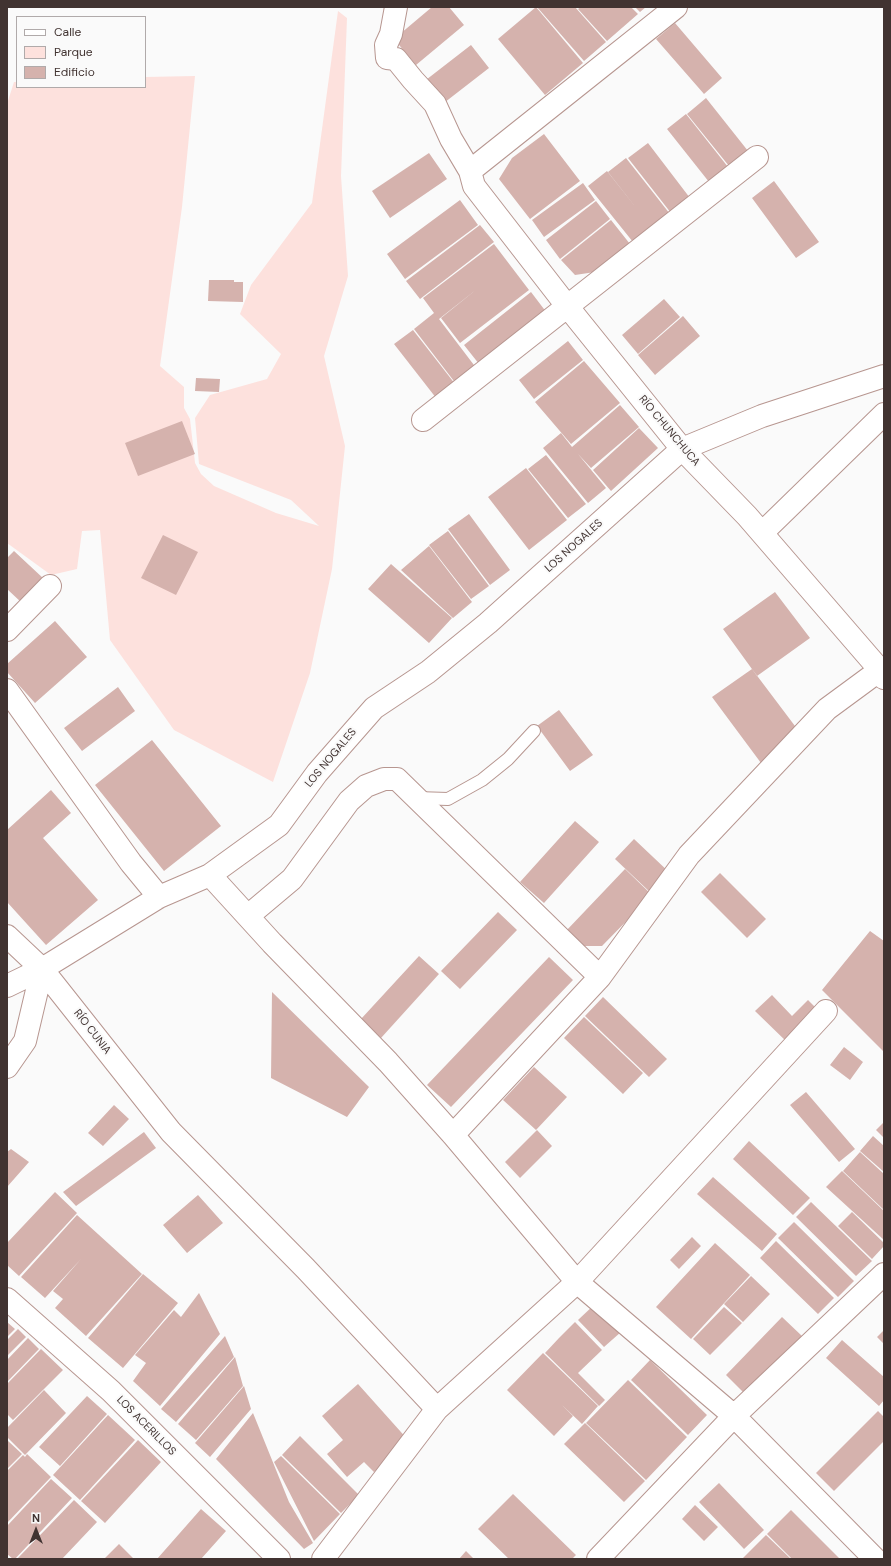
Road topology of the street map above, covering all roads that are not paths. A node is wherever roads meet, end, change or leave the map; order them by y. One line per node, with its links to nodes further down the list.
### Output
1 (411, 7): 3 (street)
2 (676, 7): 5 (street)
3 (395, 13): 5 (street, RÍO CHUNCHUCA)
4 (757, 157): 6 (street)
5 (470, 171): 6 (street, RÍO CHUNCHUCA)
6 (567, 306): 9 (street); 10 (street, RÍO CHUNCHUCA)
7 (884, 376): 10 (street, LOS NOGALES)
8 (884, 414): 11 (street)
9 (423, 420)
10 (682, 449): 11 (street, RÍO CHUNCHUCA); 18 (street, LOS NOGALES)
11 (762, 533): 14 (street, RÍO CHUNCHUCA)
12 (50, 586): 13 (street)
13 (7, 630)
14 (882, 674): 23 (street)
15 (7, 690): 19 (street)
16 (534, 731): 17 (lane)
17 (416, 798): 20 (street); 23 (street)
18 (210, 875): 19 (street, LOS NOGALES); 20 (street)
19 (159, 897): 22 (street, LOS NOGALES)
20 (248, 916): 27 (street)
21 (7, 936): 22 (street, RÍO CUNIA)
22 (42, 969): 24 (street, LOS NOGALES); 26 (street); 31 (street, RÍO CUNIA)
23 (600, 977): 27 (street)
24 (7, 986)
25 (826, 1011): 29 (street)
26 (7, 1067)
27 (453, 1135): 29 (street)
28 (884, 1274): 32 (street)
29 (577, 1282): 31 (street); 32 (street)
30 (7, 1299): 34 (street, LOS ACERILLOS)
31 (437, 1409): 35 (street)
32 (734, 1416): 33 (street); 36 (street)
33 (876, 1556)
34 (279, 1559)
35 (323, 1559)
36 (598, 1559)

